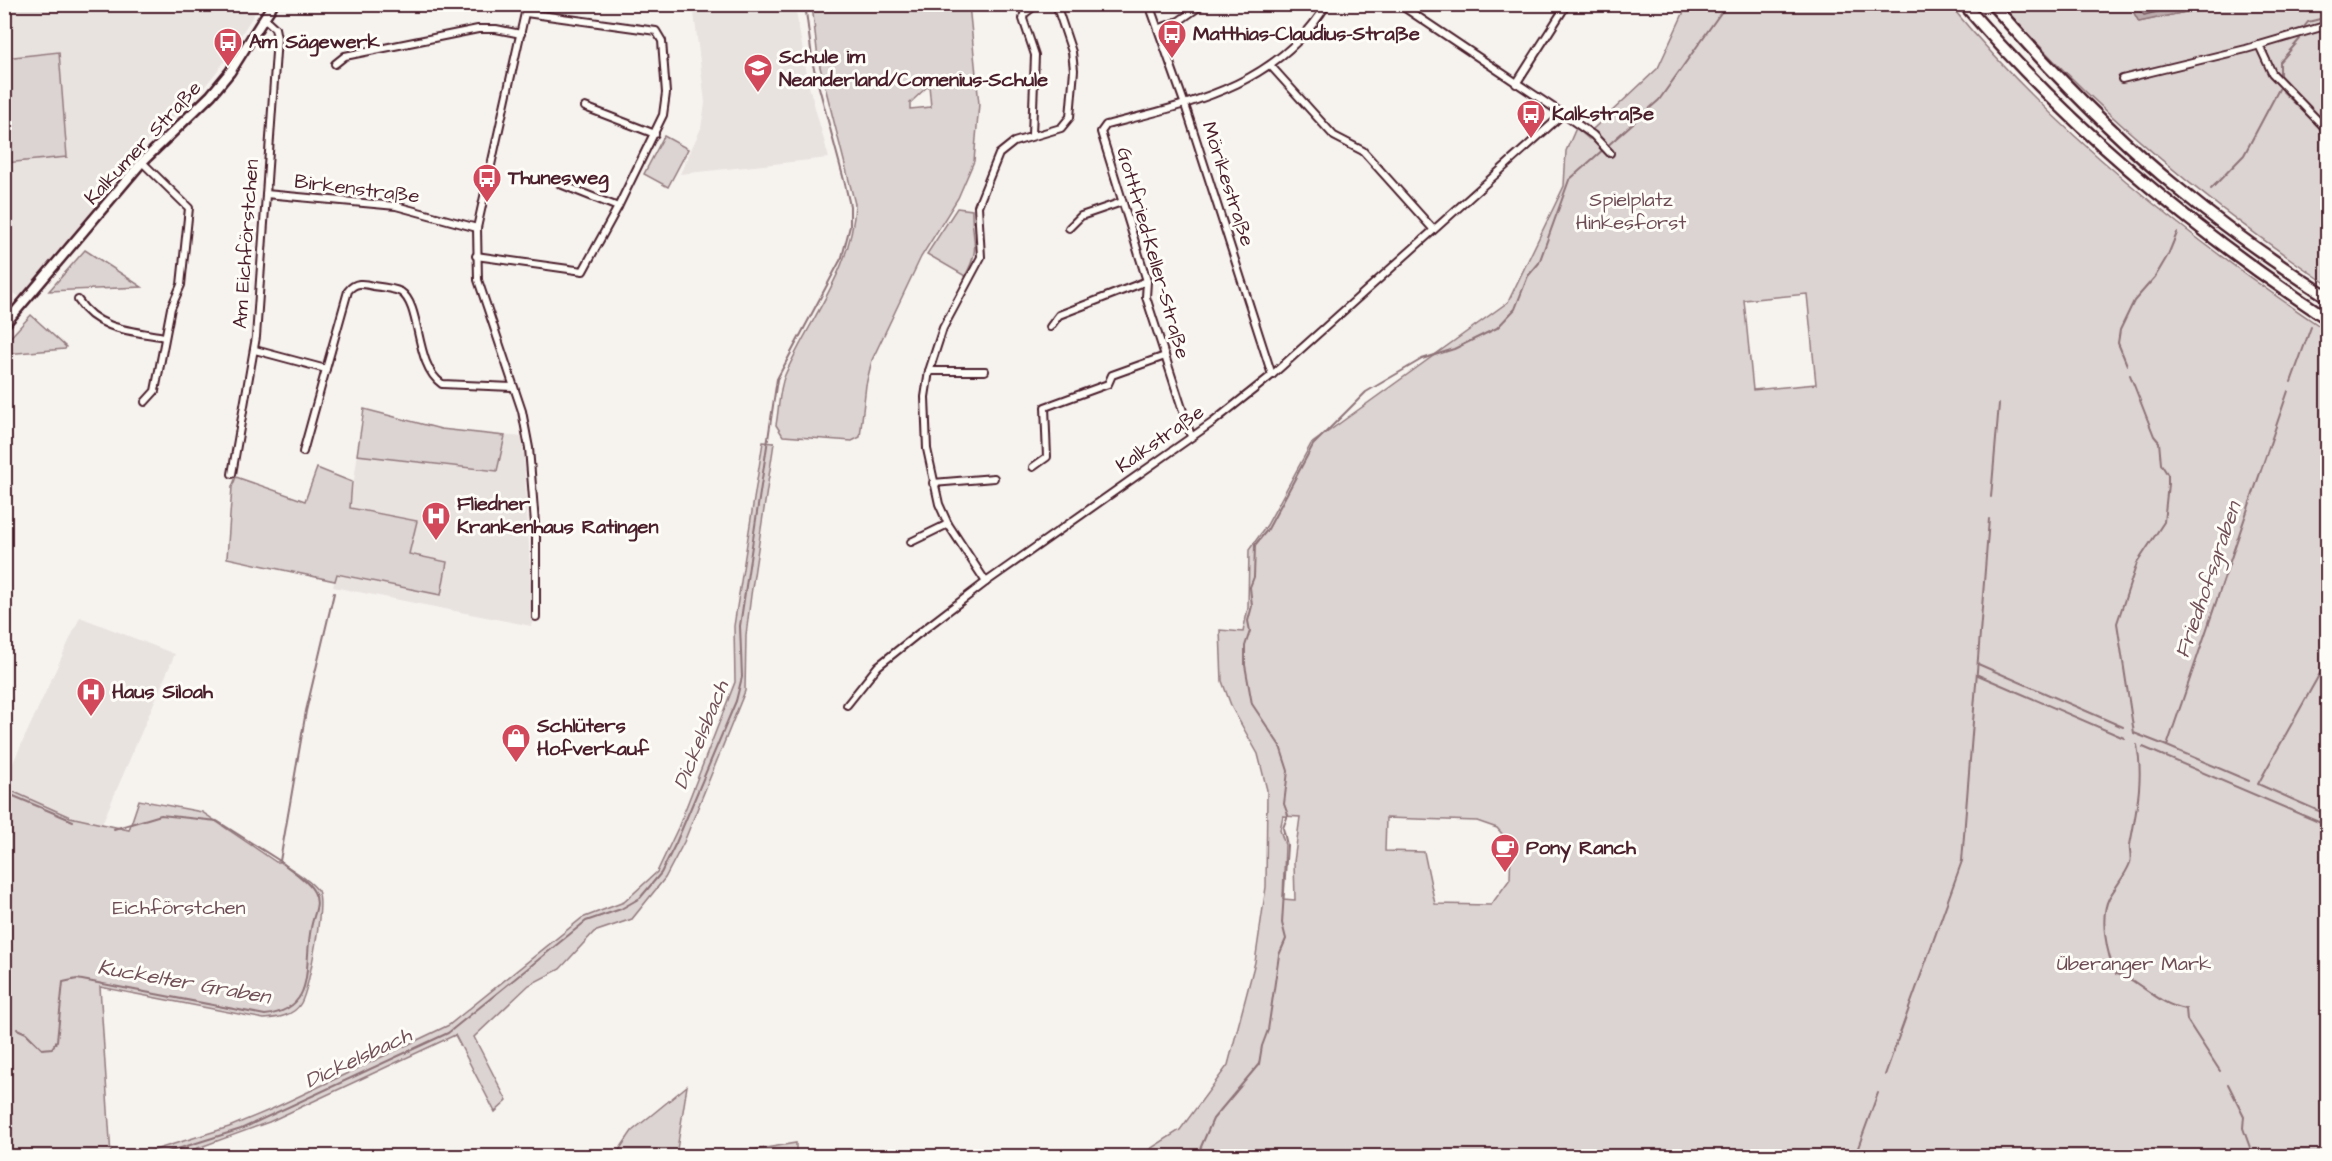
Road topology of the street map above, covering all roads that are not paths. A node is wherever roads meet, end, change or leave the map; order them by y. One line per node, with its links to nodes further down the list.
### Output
1 (273, 4): 13 (main road, Kalkumer Straße)
2 (527, 4): 12 (street)
3 (1036, 4): 27 (street)
4 (1056, 4): 27 (street)
5 (1149, 4): 15 (street, Mörikestraße)
6 (1203, 4): 15 (street)
7 (1327, 4): 19 (street)
8 (1399, 4): 21 (street)
9 (1567, 4): 21 (street)
10 (1964, 4): 41 (highway)
11 (1992, 4): 39 (highway)
12 (526, 13): 16 (street); 26 (street)
13 (264, 18): 29 (main road, Kalkumer Straße); 31 (street, Am Eichförstchen)
14 (2328, 25): 17 (street)
15 (1158, 29): 22 (street, Mörikestraße)
16 (521, 34): 18 (street); 34 (street)
17 (2259, 45): 20 (street); 25 (street)
18 (335, 64)
19 (1270, 65): 22 (street); 36 (street)
20 (2122, 79)
21 (1516, 84): 24 (street)
22 (1185, 105): 32 (street, Gottfried-Keller-Straße); 50 (street, Mörikestraße)
23 (585, 107): 26 (street)
24 (1563, 114): 28 (street); 36 (street, Kalkstraße)
25 (2328, 131)
26 (655, 134): 33 (street)
27 (1032, 135): 48 (street)
28 (1610, 153)
29 (142, 162): 42 (main road, Kalkumer Straße); 44 (street)
30 (560, 184): 33 (street)
31 (266, 194): 34 (street, Birkenstraße); 45 (street, Am Eichförstchen)
32 (1122, 202): 35 (street); 38 (street, Gottfried-Keller-Straße)
33 (618, 207): 37 (street)
34 (477, 228): 37 (street)
35 (1069, 228)
36 (1433, 228): 50 (street, Kalkstraße)
37 (476, 256): 51 (street)
38 (1147, 281): 43 (street); 46 (street, Gottfried-Keller-Straße)
39 (2328, 297)
40 (78, 300): 44 (street)
41 (2328, 319)
42 (4, 325)
43 (1050, 327)
44 (165, 337): 52 (street)
45 (255, 350): 47 (street); 56 (street, Am Eichförstchen)
46 (1165, 356): 53 (street, Gottfried-Keller-Straße); 55 (street)
47 (326, 369): 51 (street); 54 (street)
48 (929, 371): 49 (street); 58 (street)
49 (986, 371)
50 (1272, 375): 53 (street, Kalkstraße)
51 (512, 387): 62 (street)
52 (145, 402)
53 (1191, 436): 61 (street, Kalkstraße)
54 (303, 452)
55 (1033, 467)
56 (232, 474)
57 (994, 478): 58 (street)
58 (933, 483): 59 (street)
59 (948, 524): 60 (street); 61 (street)
60 (911, 542)
61 (986, 582): 63 (street, Kalkstraße)
62 (536, 617)
63 (847, 705)

